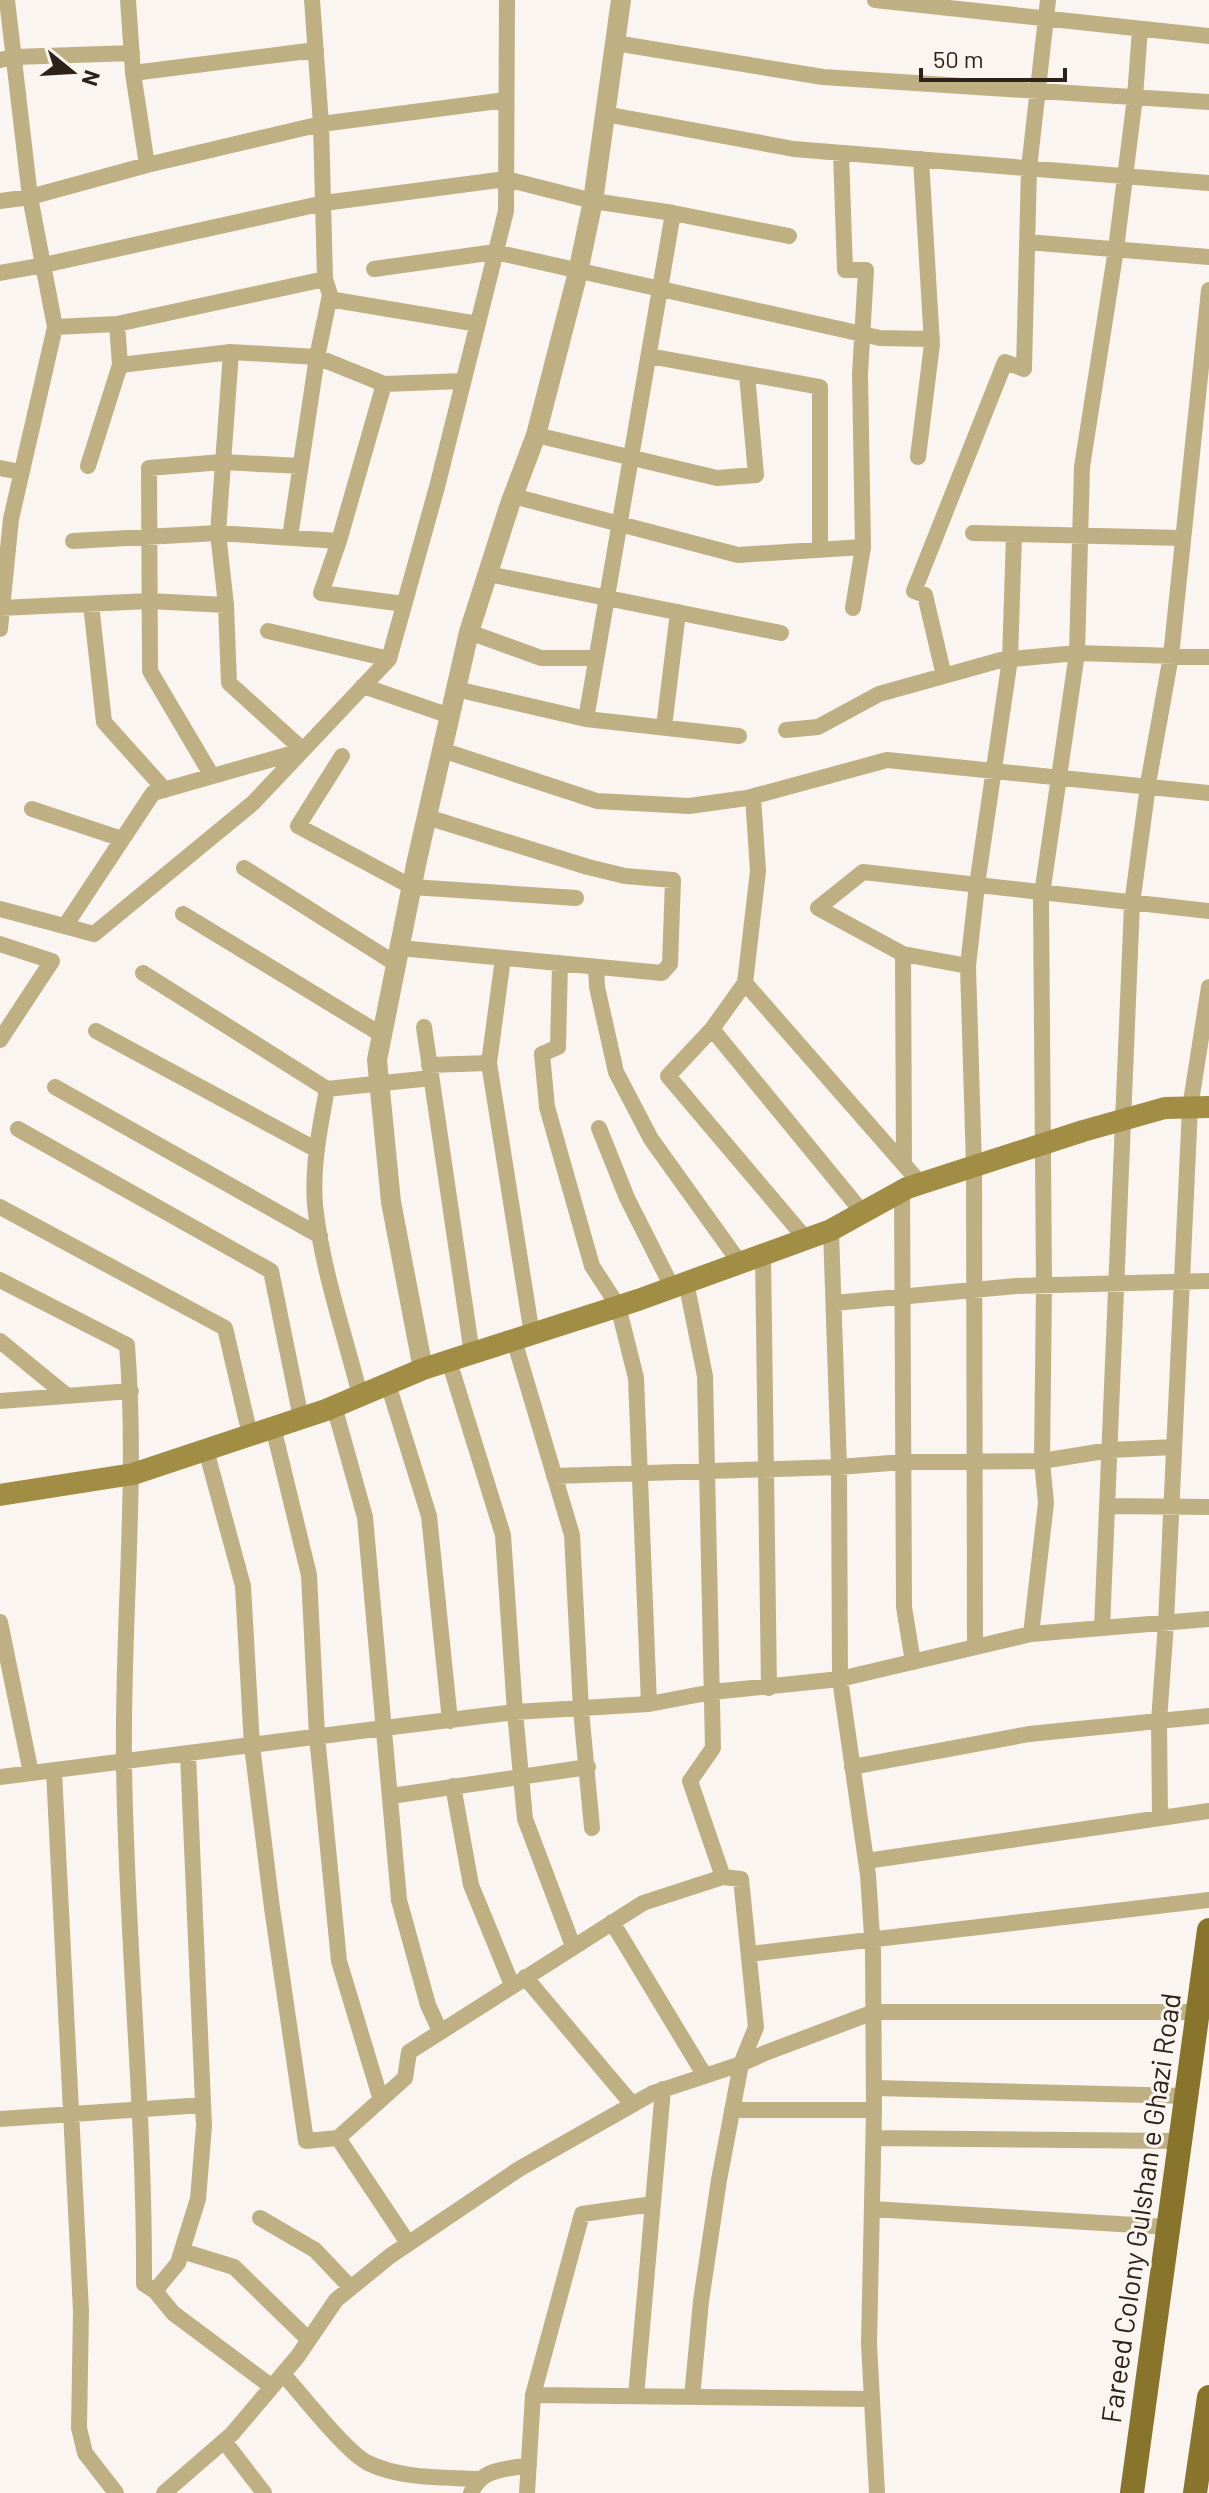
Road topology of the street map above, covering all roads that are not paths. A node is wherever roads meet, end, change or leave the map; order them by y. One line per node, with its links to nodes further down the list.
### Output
1 (7, 0): 14 (street)
2 (128, 0): 13 (street)
3 (312, 0): 12 (street)
4 (507, 0): 18 (street)
5 (621, 0): 11 (street)
6 (875, 0): 8 (street)
7 (1048, 0): 8 (street)
8 (1046, 19): 9 (street); 16 (street)
9 (1140, 29): 10 (street); 17 (street)
10 (1209, 36)
11 (615, 43): 16 (street); 20 (street)
12 (316, 50): 15 (street); 21 (street)
13 (132, 53): 14 (street); 15 (street)
14 (7, 59): 29 (street)
15 (133, 73): 24 (street)
16 (1038, 91): 17 (street); 25 (street)
17 (1135, 97): 19 (street); 26 (street)
18 (506, 100): 21 (street); 27 (street)
19 (1209, 102)
20 (605, 114): 22 (street); 31 (street)
21 (321, 124): 24 (street); 32 (street)
22 (841, 153): 23 (street); 50 (street)
23 (921, 159): 25 (street); 51 (street)
24 (147, 165): 29 (street)
25 (1029, 168): 26 (street); 35 (street)
26 (1126, 176): 28 (street); 36 (street)
27 (506, 179): 31 (street); 32 (street); 37 (street)
28 (1209, 183)
29 (30, 197): 30 (street); 39 (street)
30 (0, 201)
31 (593, 201): 33 (street); 41 (street)
32 (324, 203): 39 (street); 43 (street)
33 (673, 213): 34 (street); 44 (street)
34 (789, 236)
35 (1027, 242): 36 (street); 101 (street)
36 (1116, 249): 38 (street); 76 (street)
37 (495, 252): 40 (street); 41 (street); 48 (street)
38 (1209, 257)
39 (44, 265): 42 (street); 49 (street)
40 (374, 269)
41 (578, 272): 44 (street); 60 (street)
42 (0, 273)
43 (325, 279): 46 (street); 47 (street)
44 (660, 290): 50 (street); 54 (street)
45 (1209, 290): 52 (street)
46 (329, 299): 48 (street); 55 (street)
47 (117, 324): 49 (street); 56 (street)
48 (478, 324): 58 (street)
49 (55, 327): 67 (street)
50 (864, 334): 51 (street); 80 (street)
51 (932, 339): 61 (street)
52 (1207, 348): 77 (street)
53 (231, 352): 55 (street); 56 (street); 63 (street)
54 (649, 356): 57 (street); 62 (street)
55 (317, 357): 59 (street); 65 (street)
56 (120, 365): 64 (street)
57 (747, 375): 62 (street); 81 (street)
58 (463, 381): 59 (street); 86 (street)
59 (384, 384): 79 (street)
60 (536, 435): 62 (street); 68 (street)
61 (918, 457)
62 (631, 458): 69 (street)
63 (222, 462): 65 (street); 71 (street); 74 (street)
64 (88, 466)
65 (301, 466): 75 (street)
66 (0, 468): 67 (street)
67 (21, 472): 70 (street)
68 (513, 496): 69 (street); 82 (street)
69 (620, 524): 81 (street); 83 (street)
70 (5, 528): 88 (street)
71 (218, 533): 74 (street); 75 (street); 87 (street)
72 (973, 533): 73 (street)
73 (1014, 535): 76 (street); 100 (street)
74 (149, 537): 78 (street); 84 (street)
75 (290, 537): 79 (street)
76 (1080, 537): 77 (street); 95 (street)
77 (1181, 538): 96 (street)
78 (73, 541)
79 (339, 541): 86 (street)
80 (863, 547): 81 (street); 89 (street)
81 (820, 550)
82 (488, 574): 83 (street); 93 (street)
83 (607, 598): 90 (street); 98 (street)
84 (149, 601): 85 (street); 87 (street); 113 (street)
85 (91, 604): 88 (street); 116 (street)
86 (404, 604): 99 (street)
87 (226, 605): 109 (street)
88 (1, 608): 91 (street)
89 (853, 608)
90 (678, 612): 94 (street); 106 (street)
91 (0, 629)
92 (268, 631): 99 (street)
93 (469, 632): 98 (street); 103 (street)
94 (781, 633)
95 (1077, 653): 96 (street); 100 (street); 114 (street)
96 (1171, 656): 97 (street); 115 (street)
97 (1209, 657)
98 (596, 658): 105 (street)
99 (389, 659): 102 (street)
100 (1010, 659): 101 (street); 112 (street)
101 (944, 676): 107 (street)
102 (363, 686): 104 (street); 109 (street)
103 (456, 689): 104 (street); 105 (street)
104 (450, 716): 110 (street)
105 (586, 719): 106 (street)
106 (664, 727): 108 (street)
107 (786, 730)
108 (739, 736)
109 (303, 750): 113 (street); 131 (street)
110 (442, 750): 118 (street); 120 (street)
111 (342, 756): 124 (street)
112 (994, 772): 114 (street); 118 (street); 123 (street)
113 (212, 776): 116 (street)
114 (1059, 778): 115 (street); 125 (street)
115 (1148, 787): 117 (street); 127 (street)
116 (165, 790): 121 (street)
117 (1209, 793)
118 (753, 797): 140 (street)
119 (32, 809): 121 (street)
120 (427, 817): 124 (street); 138 (street)
121 (122, 839): 131 (street)
122 (244, 868): 134 (street)
123 (977, 885): 125 (street); 133 (street); 137 (street)
124 (412, 887): 126 (street); 134 (street)
125 (1043, 893): 127 (street); 156 (street)
126 (576, 898)
127 (1132, 904): 129 (street); 153 (street)
128 (0, 909): 131 (street)
129 (1209, 911)
130 (183, 914): 146 (street)
131 (65, 926)
132 (0, 944): 145 (street)
133 (903, 954): 137 (street); 158 (street)
134 (398, 956): 135 (street); 146 (street)
135 (503, 958): 136 (street); 147 (street)
136 (560, 963): 138 (street); 177 (street)
137 (968, 966): 159 (street)
138 (596, 967): 167 (street)
139 (143, 973): 151 (street)
140 (745, 983): 143 (street); 158 (street)
141 (1209, 987): 152 (street)
142 (424, 1027): 148 (street)
143 (712, 1029): 162 (street); 165 (street)
144 (96, 1031): 157 (street)
145 (2, 1034)
146 (382, 1035): 149 (street)
147 (489, 1063): 148 (street); 178 (street)
148 (430, 1072): 149 (street); 180 (street)
149 (379, 1084): 151 (street); 182 (street)
150 (55, 1087): 164 (street)
151 (327, 1089): 157 (street)
152 (1200, 1108): 153 (main road); 170 (street)
153 (1124, 1119): 156 (main road); 171 (street)
154 (599, 1128): 172 (street)
155 (18, 1129): 189 (street)
156 (1043, 1144): 159 (main road); 173 (street)
157 (317, 1150): 164 (street)
158 (904, 1165): 160 (street)
159 (974, 1166): 160 (main road); 174 (street)
160 (911, 1187): 162 (main road); 175 (street)
161 (0, 1207): 191 (street)
162 (863, 1213): 163 (main road)
163 (831, 1230): 165 (main road); 176 (street)
164 (320, 1236): 186 (street)
165 (806, 1239): 166 (main road)
166 (763, 1255): 167 (main road); 199 (street)
167 (740, 1263): 172 (main road)
168 (0, 1280): 184 (street)
169 (1209, 1281): 170 (street)
170 (1182, 1282): 171 (street); 192 (street)
171 (1117, 1283): 173 (street); 194 (street)
172 (679, 1285): 177 (main road); 200 (street)
173 (1044, 1285): 174 (street); 195 (street)
174 (974, 1289): 175 (street); 197 (street)
175 (902, 1296): 176 (street); 196 (street)
176 (834, 1303): 198 (street)
177 (618, 1306): 178 (main road); 202 (street)
178 (523, 1338): 180 (main road); 203 (street)
179 (0, 1341): 185 (street)
180 (472, 1354): 181 (main road)
181 (449, 1361): 182 (main road); 221 (street)
182 (423, 1369): 183 (main road)
183 (388, 1384): 186 (main road); 223 (street)
184 (131, 1391): 185 (street); 201 (street)
185 (66, 1395): 187 (street)
186 (360, 1395): 188 (main road)
187 (0, 1401)
188 (334, 1406): 189 (main road); 225 (street)
189 (301, 1418): 190 (main road)
190 (273, 1427): 191 (main road); 226 (street)
191 (250, 1435): 193 (main road)
192 (1174, 1447): 194 (street); 206 (street)
193 (206, 1450): 201 (main road); 227 (street)
194 (1110, 1450): 195 (street); 205 (street)
195 (1042, 1461): 197 (street); 212 (street)
196 (903, 1462): 197 (street); 198 (street); 214 (street)
197 (974, 1463): 213 (street)
198 (839, 1467): 199 (street); 215 (street)
199 (766, 1470): 200 (street); 216 (street)
200 (707, 1471): 202 (street); 217 (street)
201 (133, 1474): 204 (main road); 229 (street)
202 (640, 1474): 203 (street); 219 (street)
203 (554, 1476): 220 (street)
204 (0, 1495)
205 (1108, 1506): 206 (street); 211 (street)
206 (1172, 1506): 207 (street); 210 (street)
207 (1209, 1507)
208 (1209, 1619): 210 (street)
209 (0, 1622): 218 (street)
210 (1166, 1623): 211 (street); 224 (street)
211 (1102, 1628): 212 (street)
212 (1031, 1634): 213 (street)
213 (975, 1647): 214 (street)
214 (913, 1662): 215 (street)
215 (840, 1679): 216 (street); 231 (street)
216 (769, 1688): 217 (street)
217 (712, 1692): 219 (street); 242 (street)
218 (7, 1696): 233 (street)
219 (649, 1704): 220 (street)
220 (581, 1710): 221 (street); 230 (street)
221 (515, 1712): 223 (street); 235 (street)
222 (1209, 1716): 224 (street)
223 (450, 1721): 225 (street)
224 (1159, 1721): 231 (street); 239 (street)
225 (384, 1728): 226 (street); 237 (street)
226 (317, 1736): 227 (street); 259 (street)
227 (252, 1746): 228 (street); 267 (street)
228 (188, 1754): 229 (street); 261 (street)
229 (124, 1762): 232 (street); 262 (street)
230 (588, 1767): 235 (street); 240 (street)
231 (852, 1767): 241 (street)
232 (54, 1771): 233 (street); 265 (street)
233 (31, 1773): 234 (street)
234 (0, 1777)
235 (521, 1777): 236 (street); 247 (street)
236 (453, 1786): 237 (street); 249 (street)
237 (391, 1796): 252 (street)
238 (1209, 1811): 239 (street)
239 (1160, 1818): 241 (street)
240 (592, 1828)
241 (866, 1861): 246 (street)
242 (723, 1877): 244 (street); 248 (street)
243 (1209, 1900): 246 (street)
244 (612, 1922): 247 (street); 255 (street)
245 (1209, 1930): 251 (main road, Fareed Colony Gulshan e Ghazi Road)
246 (872, 1941): 248 (street); 250 (street)
247 (573, 1946): 249 (street)
248 (749, 1954): 254 (street)
249 (519, 1981): 252 (street); 260 (street)
250 (874, 2012): 251 (street); 254 (street); 256 (street)
251 (1198, 2012): 253 (main road, Fareed Colony Gulshan e Ghazi Road)
252 (440, 2031): 259 (street)
253 (1200, 2062): 258 (main road, Fareed Colony Gulshan e Ghazi Road)
254 (741, 2064): 255 (street); 263 (street)
255 (705, 2076): 257 (street)
256 (874, 2088): 258 (street); 264 (street)
257 (663, 2089): 260 (street); 270 (street)
258 (1186, 2096): 269 (main road, Fareed Colony Gulshan e Ghazi Road)
259 (380, 2097): 267 (street)
260 (632, 2104): 274 (street)
261 (203, 2105): 262 (street); 275 (street)
262 (139, 2109): 265 (street); 277 (street)
263 (732, 2110): 264 (street); 282 (street)
264 (874, 2110): 268 (street)
265 (71, 2114): 266 (street); 288 (street)
266 (0, 2119)
267 (338, 2138): 274 (street)
268 (874, 2138): 269 (street); 271 (street)
269 (1180, 2141): 273 (main road, Fareed Colony Gulshan e Ghazi Road)
270 (653, 2204): 280 (street); 281 (street)
271 (872, 2209): 273 (street); 284 (street)
272 (260, 2218): 276 (street)
273 (1168, 2227): 293 (main road, Fareed Colony Gulshan e Ghazi Road)
274 (408, 2243): 276 (street)
275 (182, 2251): 277 (street); 278 (street)
276 (351, 2288): 278 (street)
277 (155, 2291): 279 (street)
278 (309, 2340): 279 (street)
279 (278, 2380): 285 (street); 287 (street)
280 (533, 2395): 281 (street); 286 (street)
281 (636, 2396): 282 (street)
282 (692, 2397): 284 (street)
283 (1209, 2397): 294 (main road)
284 (872, 2399): 292 (street)
285 (224, 2441): 289 (street); 290 (street)
286 (529, 2465): 287 (street); 291 (street)
287 (474, 2486)
288 (116, 2493)
289 (164, 2493)
290 (264, 2493)
291 (527, 2493)
292 (877, 2493)
293 (1132, 2493)
294 (1195, 2493)

